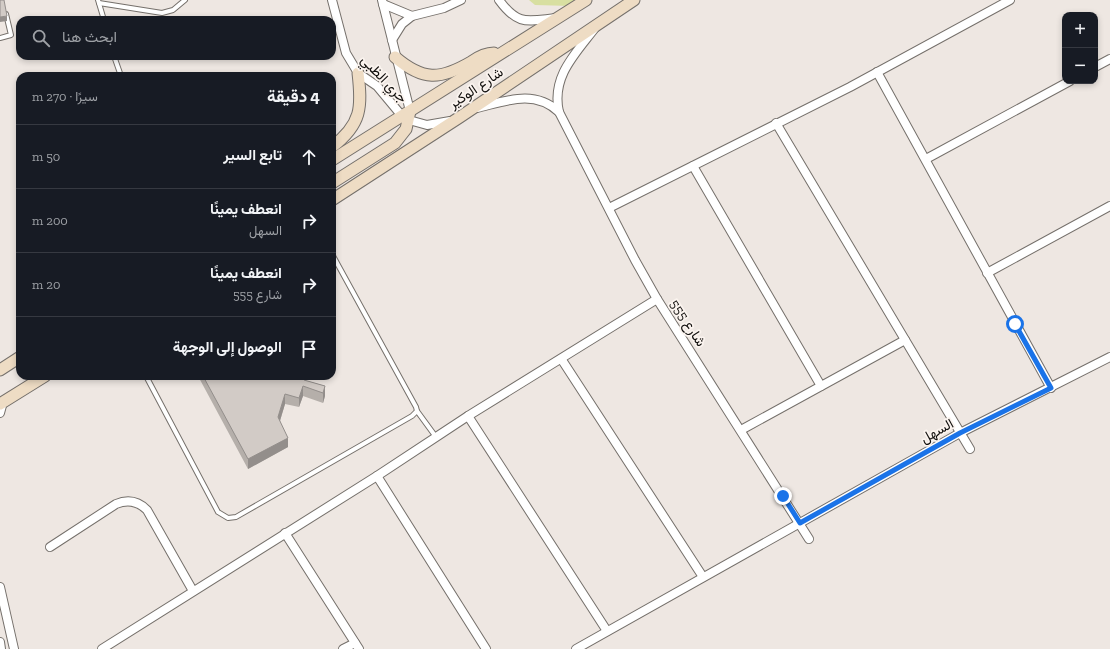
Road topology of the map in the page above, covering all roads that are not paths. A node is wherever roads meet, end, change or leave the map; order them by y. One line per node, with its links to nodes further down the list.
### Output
1 (185, 0): 8 (lane)
2 (332, 0): 24 (street, جري الظبي)
3 (461, 0): 12 (street)
4 (586, 0): 13 (main road, شارع الوكير)
5 (634, 0): 14 (main road, شارع الوكير)
6 (1010, 0): 23 (street)
7 (501, 1): 13 (street)
8 (98, 2): 11 (lane)
9 (382, 2): 12 (street); 16 (street, جري الظبي)
10 (5, 7): 15 (lane)
11 (103, 16)
12 (412, 16): 16 (street)
13 (557, 18): 17 (main road, شارع الوكير)
14 (601, 22): 26 (main road, شارع الوكير); 27 (street, شارع 555)
15 (0, 38)
16 (392, 40): 18 (street, جري الظبي)
17 (498, 54): 18 (main road); 28 (main road, شارع الوكير)
18 (395, 57): 28 (street, جري الظبي)
19 (1110, 59): 21 (street)
20 (115, 60): 22 (lane)
21 (1098, 65)
22 (120, 72)
23 (877, 72): 30 (street); 33 (street)
24 (358, 73): 28 (street, جري الظبي); 31 (main road)
25 (1064, 84): 33 (street)
26 (470, 110): 27 (street, شارع 555); 29 (main road, شارع الوكير)
27 (559, 112): 38 (street, شارع 555)
28 (407, 116): 29 (street, جري الظبي); 32 (main road, شارع الوكير); 35 (main road)
29 (460, 117): 36 (main road, شارع الوكير)
30 (776, 123): 34 (street); 42 (street)
31 (336, 144)
32 (336, 158)
33 (926, 159): 40 (street)
34 (693, 166): 38 (street); 49 (street)
35 (336, 181)
36 (336, 197)
37 (1110, 206): 40 (street)
38 (609, 208): 41 (street, شارع 555)
39 (336, 266): 52 (lane)
40 (987, 273): 50 (street)
41 (657, 299): 45 (street); 54 (street, شارع 555)
42 (905, 340): 49 (street); 55 (street)
43 (1110, 357): 50 (street, السهل)
44 (16, 360): 46 (main road)
45 (562, 360): 53 (street); 63 (street)
46 (0, 370)
47 (39, 380): 51 (main road)
48 (148, 380): 52 (lane)
49 (821, 386): 54 (street)
50 (1051, 388): 55 (street, السهل)
51 (1, 406)
52 (417, 411): 56 (lane)
53 (468, 416): 56 (street); 68 (street)
54 (741, 430): 59 (street, شارع 555)
55 (960, 433): 57 (street); 59 (street, السهل)
56 (436, 438): 58 (street)
57 (970, 449)
58 (377, 476): 60 (street); 75 (street)
59 (800, 523): 61 (street, شارع 555); 63 (street, السهل)
60 (284, 533): 65 (street); 70 (street)
61 (809, 539)
62 (50, 547): 65 (street)
63 (703, 577): 68 (street, السهل)
64 (0, 587): 66 (street)
65 (193, 591): 73 (street)
66 (4, 607): 67 (street); 72 (street)
67 (0, 615)
68 (607, 631): 76 (street, السهل)
69 (0, 642): 71 (street)
70 (357, 646): 74 (street)
71 (1, 649)
72 (14, 649)
73 (102, 649)
74 (344, 649)
75 (486, 649)
76 (576, 649)

